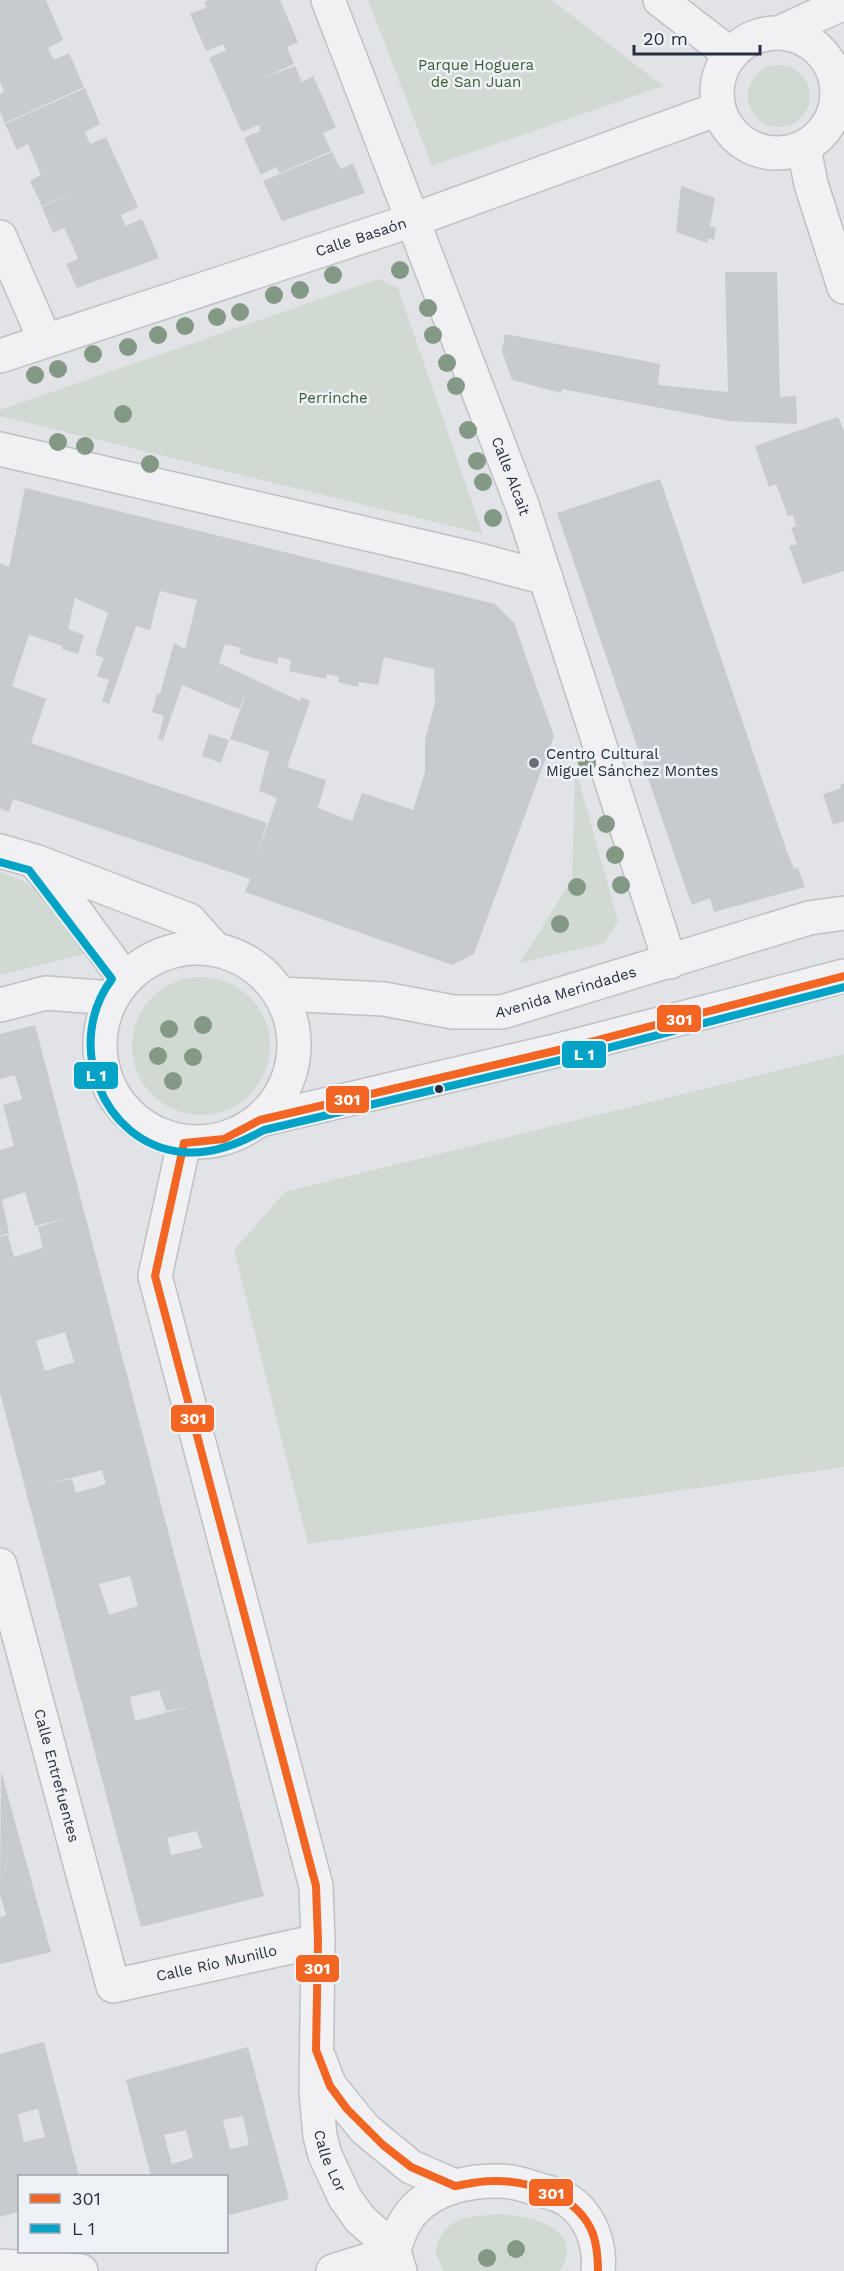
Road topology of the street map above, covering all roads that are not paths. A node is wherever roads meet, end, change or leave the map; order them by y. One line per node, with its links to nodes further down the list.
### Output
1 (328, 0): 8 (street, Calle Alcait)
2 (660, 0): 5 (street)
3 (844, 3): 4 (street)
4 (781, 32): 5 (street); 7 (street)
5 (730, 54): 6 (street)
6 (718, 109): 7 (street); 8 (street, Calle Basaón)
7 (823, 140): 10 (street)
8 (413, 220): 11 (street, Calle Basaón); 14 (street, Calle Alcait)
9 (0, 237): 11 (street)
10 (844, 287)
11 (45, 340): 12 (street, Calle Basaón)
12 (0, 356)
13 (0, 449): 14 (street)
14 (546, 578): 19 (street, Calle Alcait)
15 (0, 851): 16 (street)
16 (35, 861): 18 (street); 21 (street)
17 (844, 913): 19 (street, Avenida Merindades)
18 (215, 949): 21 (street); 22 (street)
19 (670, 962): 22 (street, Avenida Merindades)
20 (844, 976): 24 (street)
21 (118, 989): 23 (street); 25 (street)
22 (280, 994): 24 (street)
23 (0, 1005)
24 (260, 1120): 25 (street)
25 (184, 1143): 27 (street, Calle Lor)
26 (0, 1565): 28 (street, Calle Entrefuentes)
27 (318, 1941): 28 (street, Calle Río Munillo); 29 (street, Calle Lor)
28 (113, 1986)
29 (316, 2050): 30 (street, Calle Lor); 31 (street, Calle Lor)
30 (455, 2186): 31 (street); 35 (street)
31 (396, 2258): 34 (street)
32 (0, 2266): 33 (street)
33 (81, 2271)
34 (333, 2271)
35 (598, 2271)

